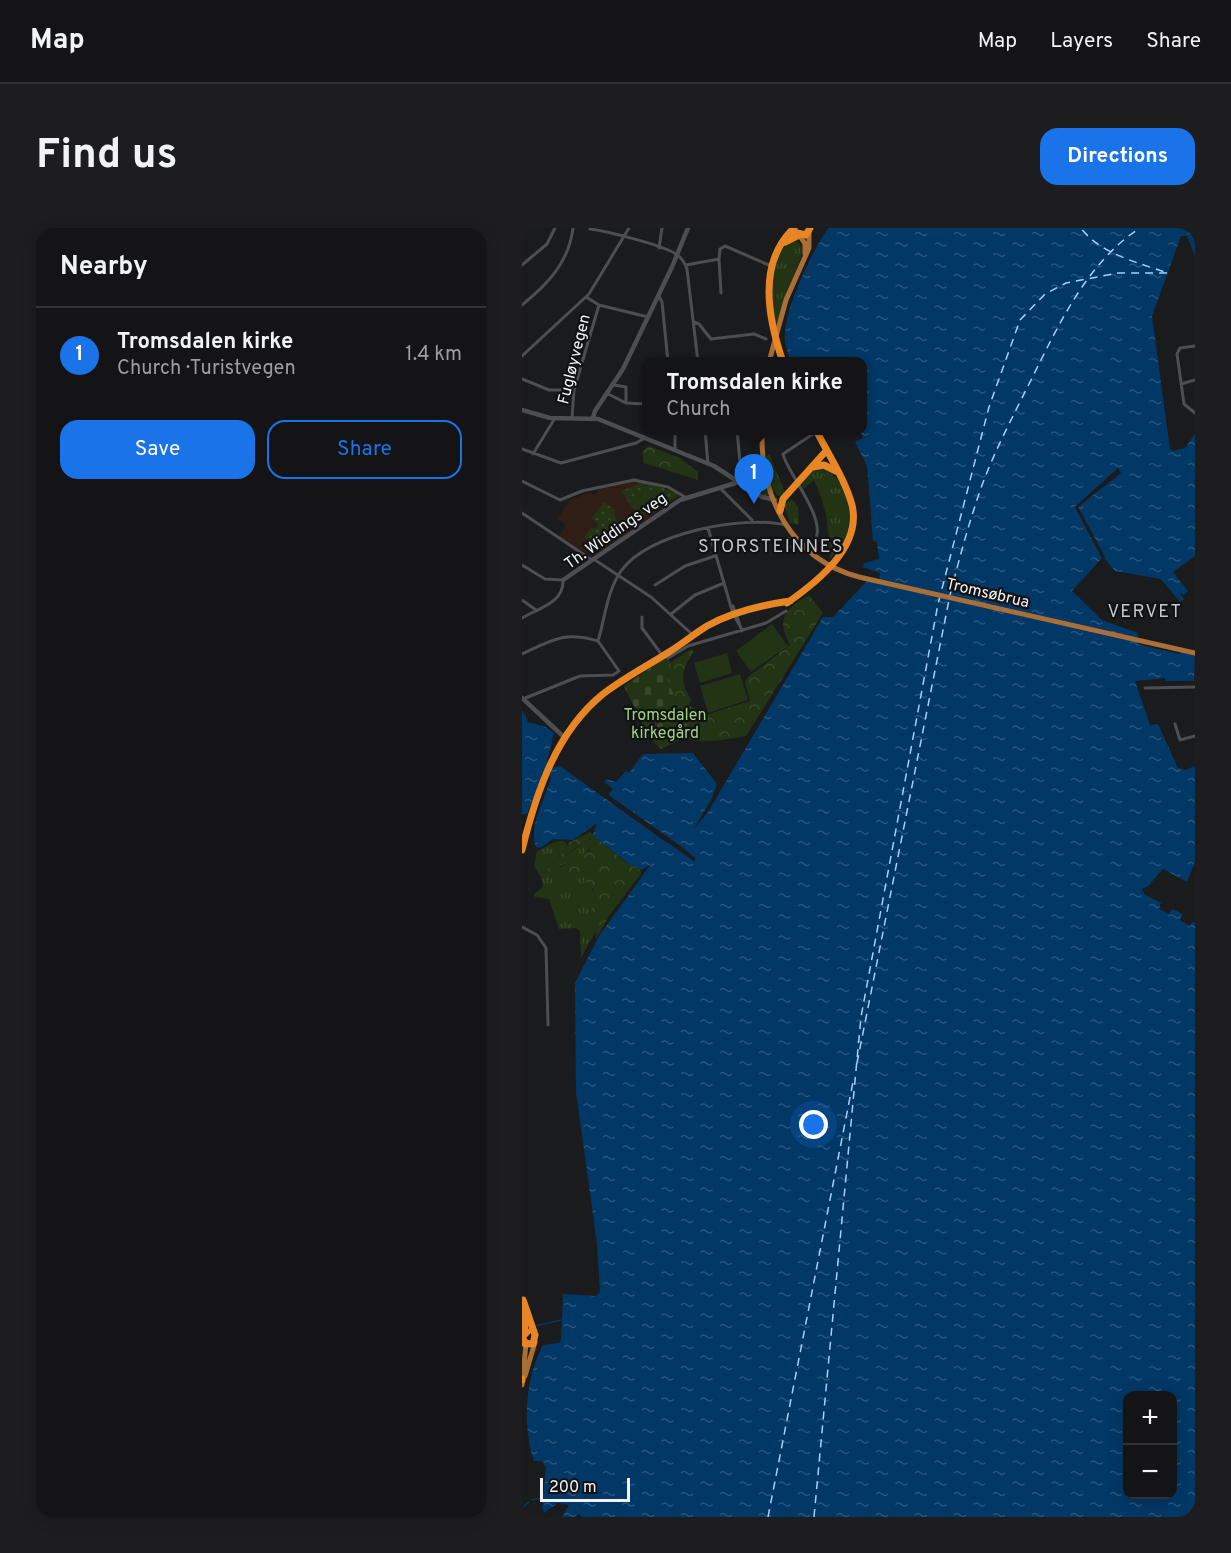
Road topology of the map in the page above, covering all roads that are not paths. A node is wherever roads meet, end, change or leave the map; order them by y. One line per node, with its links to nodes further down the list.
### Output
1 (555, 228): 15 (street)
2 (573, 228): 21 (street)
3 (629, 228): 10 (street)
4 (662, 228): 11 (street)
5 (688, 228): 12 (street)
6 (590, 229): 7 (street)
7 (604, 229): 10 (street)
8 (810, 230): 9 (highway); 13 (main road)
9 (797, 232): 13 (main road); 17 (highway)
10 (625, 238): 11 (street); 20 (street)
11 (659, 248): 12 (street)
12 (677, 255): 16 (street); 19 (street)
13 (805, 256): 30 (main road)
14 (718, 259): 16 (street); 17 (street); 18 (street)
15 (522, 265)
16 (686, 265): 24 (street)
17 (771, 266): 31 (highway)
18 (722, 293)
19 (659, 296): 23 (street); 28 (street)
20 (586, 297): 22 (street); 27 (street)
21 (522, 305)
22 (599, 305): 23 (street); 36 (street, Fugløyvegen)
23 (648, 316): 35 (street)
24 (693, 322): 25 (street); 29 (street)
25 (766, 339)
26 (1195, 346): 34 (street)
27 (522, 356)
28 (668, 357)
29 (697, 357)
30 (770, 357)
31 (782, 357)
32 (522, 380): 36 (street)
33 (1195, 380): 34 (street)
34 (1181, 384): 41 (street)
35 (614, 385): 37 (street); 38 (street)
36 (574, 390): 43 (street, Fugløyvegen)
37 (608, 394): 38 (street); 44 (street)
38 (626, 403): 39 (street)
39 (642, 404)
40 (522, 410): 42 (street)
41 (1195, 413)
42 (555, 418): 43 (street); 55 (street)
43 (572, 418): 44 (street)
44 (593, 418): 51 (street)
45 (675, 435): 53 (street)
46 (705, 435): 56 (street)
47 (737, 435): 61 (street)
48 (762, 435): 64 (main road)
49 (810, 435): 60 (street)
50 (818, 435): 54 (highway)
51 (645, 438): 53 (street); 55 (street)
52 (522, 449): 55 (street)
53 (675, 450): 56 (street)
54 (826, 451): 57 (highway); 58 (highway)
55 (533, 454)
56 (708, 464): 61 (street)
57 (808, 470): 58 (highway); 60 (highway)
58 (837, 471): 82 (highway)
59 (522, 480): 63 (street)
60 (798, 482): 64 (highway); 70 (street)
61 (741, 483): 62 (street, Th. Widdings veg); 64 (street)
62 (720, 488): 63 (street, Th. Widdings veg); 66 (street)
63 (685, 498): 72 (street, Th. Widdings veg)
64 (777, 500): 67 (highway)
65 (522, 513): 72 (street)
66 (754, 521): 68 (street); 69 (street)
67 (784, 521): 68 (street); 68 (street); 88 (main road, Tromsøbrua)
68 (772, 523)
69 (708, 528): 71 (street); 74 (street)
70 (788, 547)
71 (715, 556): 76 (street); 77 (street)
72 (594, 560): 74 (street); 75 (street, Th. Widdings veg)
73 (522, 565): 75 (street)
74 (619, 576): 81 (street); 87 (street)
75 (562, 580): 79 (street, Th. Widdings veg)
76 (724, 583): 81 (street); 82 (street)
77 (655, 585)
78 (522, 600): 79 (street)
79 (536, 610): 84 (street, Th. Widdings veg)
80 (786, 611): 85 (street)
81 (671, 614): 86 (street)
82 (736, 616): 85 (street); 86 (highway)
83 (642, 617): 90 (street)
84 (522, 618)
85 (742, 631): 90 (street)
86 (693, 634): 90 (highway)
87 (598, 641): 89 (street); 93 (street)
88 (1195, 653)
89 (522, 654)
90 (665, 657): 95 (highway)
91 (1145, 687): 92 (street)
92 (1195, 687)
93 (522, 698): 95 (street)
94 (1175, 724): 96 (street)
95 (567, 734): 97 (highway)
96 (1195, 736)
97 (522, 850)
98 (523, 929): 99 (street)
99 (548, 1025)
100 (522, 1299): 101 (highway); 102 (highway)
101 (524, 1334): 102 (highway); 103 (highway)
102 (535, 1338): 103 (highway); 104 (main road)
103 (524, 1344): 104 (main road)
104 (522, 1379): 105 (main road)
105 (522, 1385)

